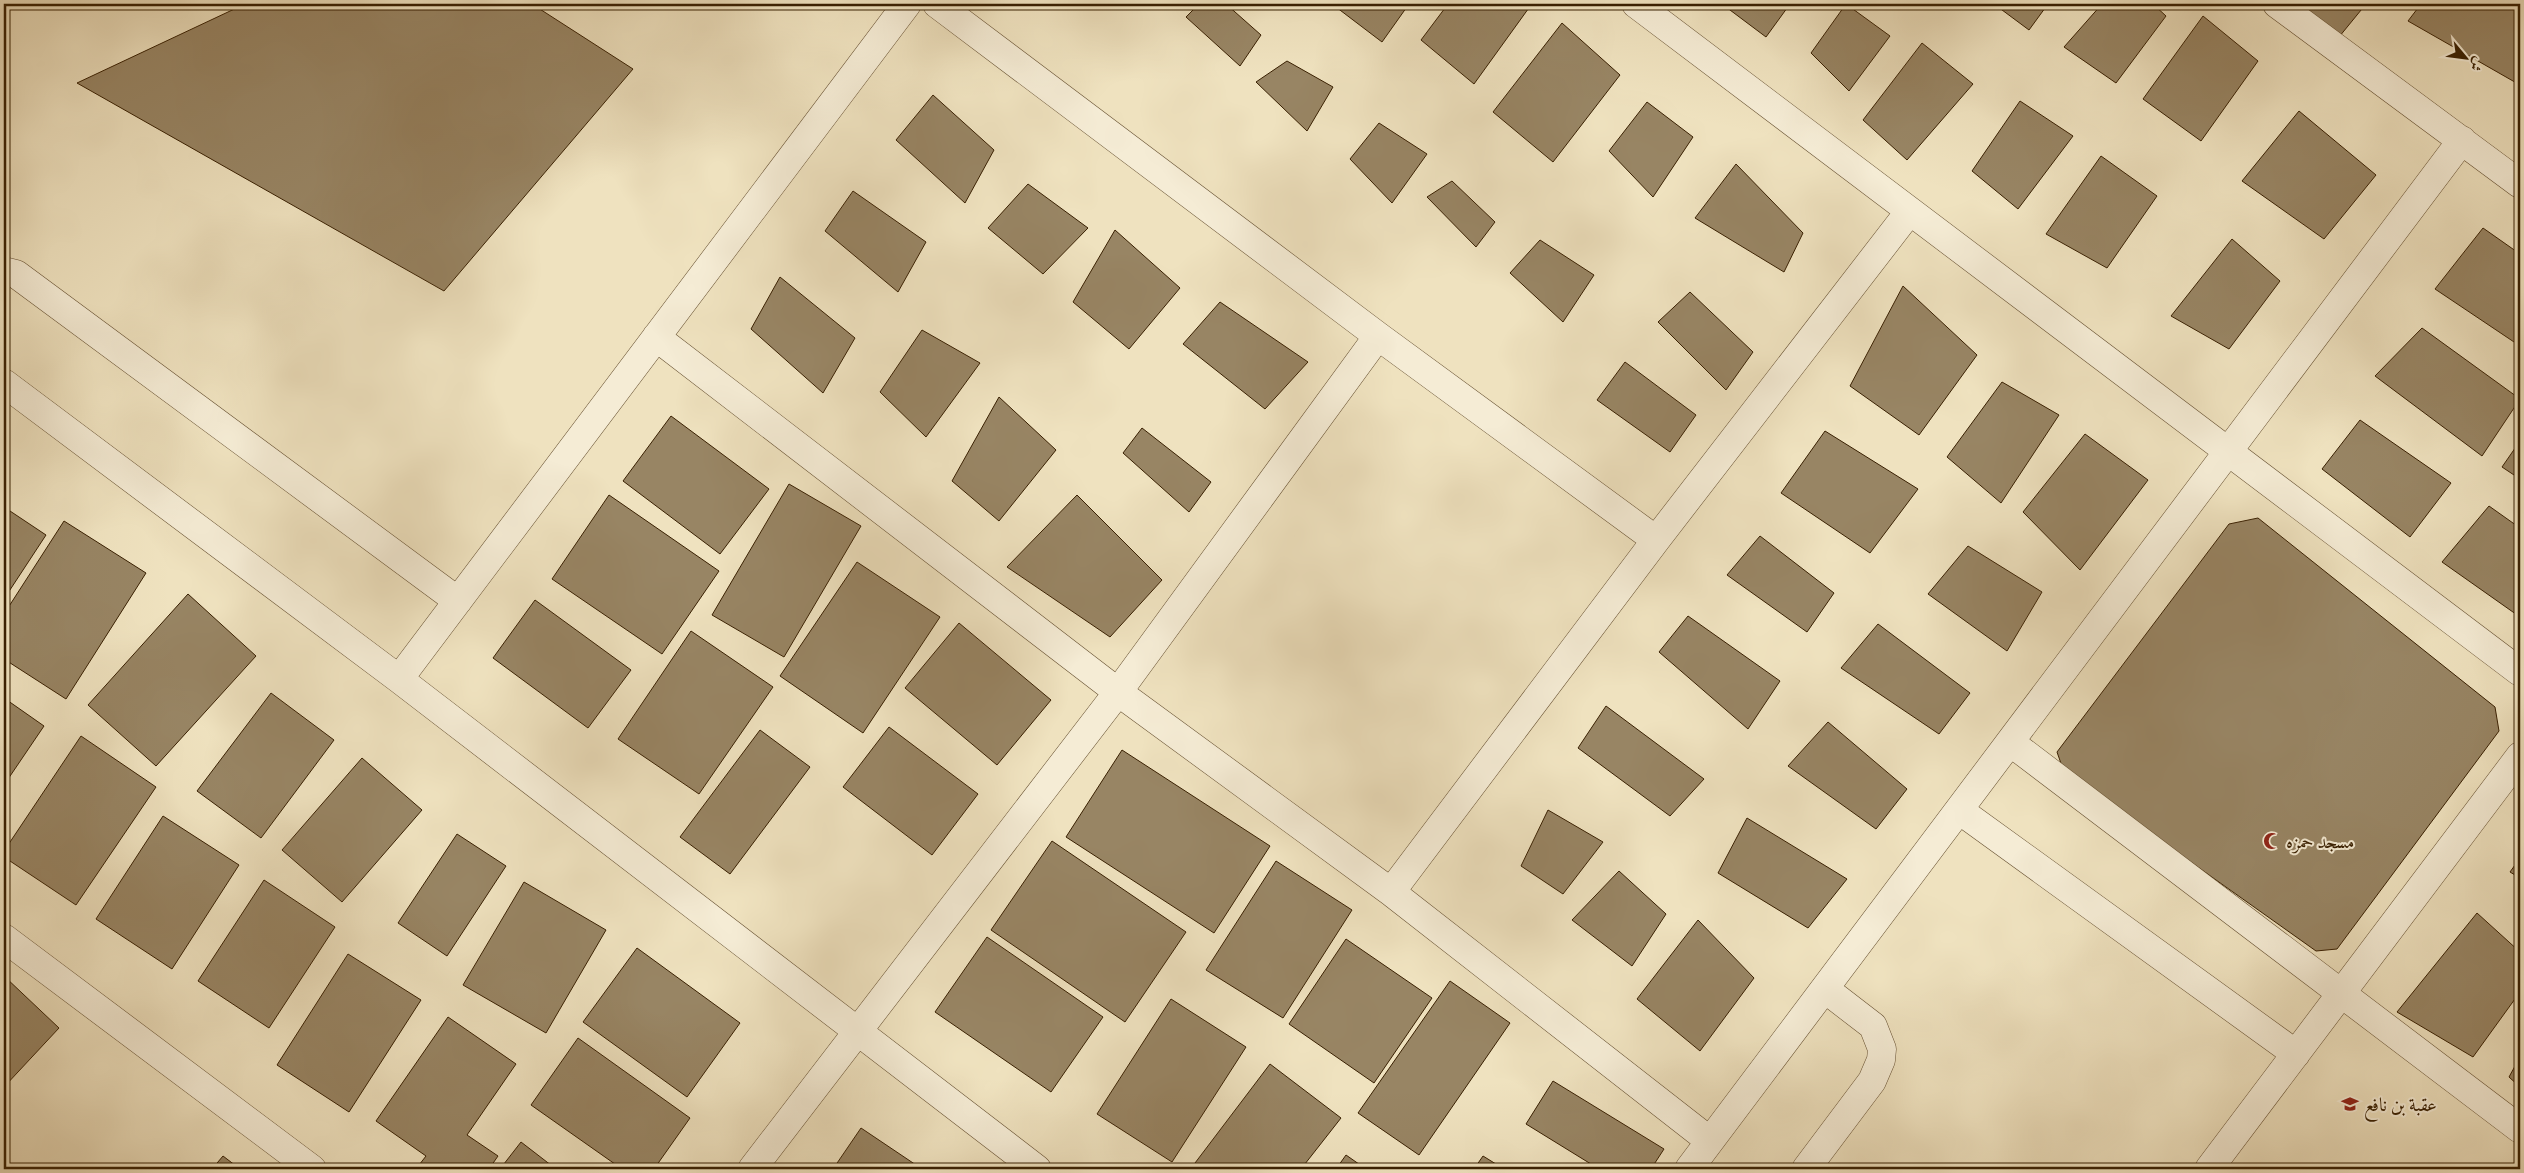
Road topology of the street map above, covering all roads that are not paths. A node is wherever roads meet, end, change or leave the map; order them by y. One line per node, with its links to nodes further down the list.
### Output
1 (907, 4): 10 (street)
2 (936, 4): 9 (street)
3 (1636, 4): 7 (street)
4 (2277, 4): 5 (street)
5 (2462, 140): 6 (street); 12 (street)
6 (2520, 184)
7 (1909, 212): 12 (street); 13 (street)
8 (4, 271): 14 (street)
9 (1378, 336): 13 (street); 17 (street)
10 (656, 337): 14 (street); 17 (street)
11 (4, 383): 16 (street)
12 (2228, 454): 15 (street); 18 (street)
13 (1656, 540): 21 (street)
14 (458, 601): 16 (street)
15 (2520, 672)
16 (399, 679): 25 (street)
17 (1118, 692): 21 (street); 25 (street)
18 (2010, 742): 20 (street); 24 (street)
19 (2520, 756): 24 (street)
20 (1959, 810): 23 (street); 26 (street)
21 (1391, 892): 28 (street)
22 (4, 938): 29 (street)
23 (1825, 989): 28 (street); 33 (street)
24 (2342, 994): 26 (street); 27 (street)
25 (858, 1033): 30 (street); 31 (street)
26 (2296, 1054): 34 (street)
27 (2520, 1129)
28 (1710, 1141): 32 (street)
29 (312, 1169)
30 (752, 1169)
31 (1037, 1169)
32 (1689, 1169)
33 (1806, 1169)
34 (2209, 1169)

